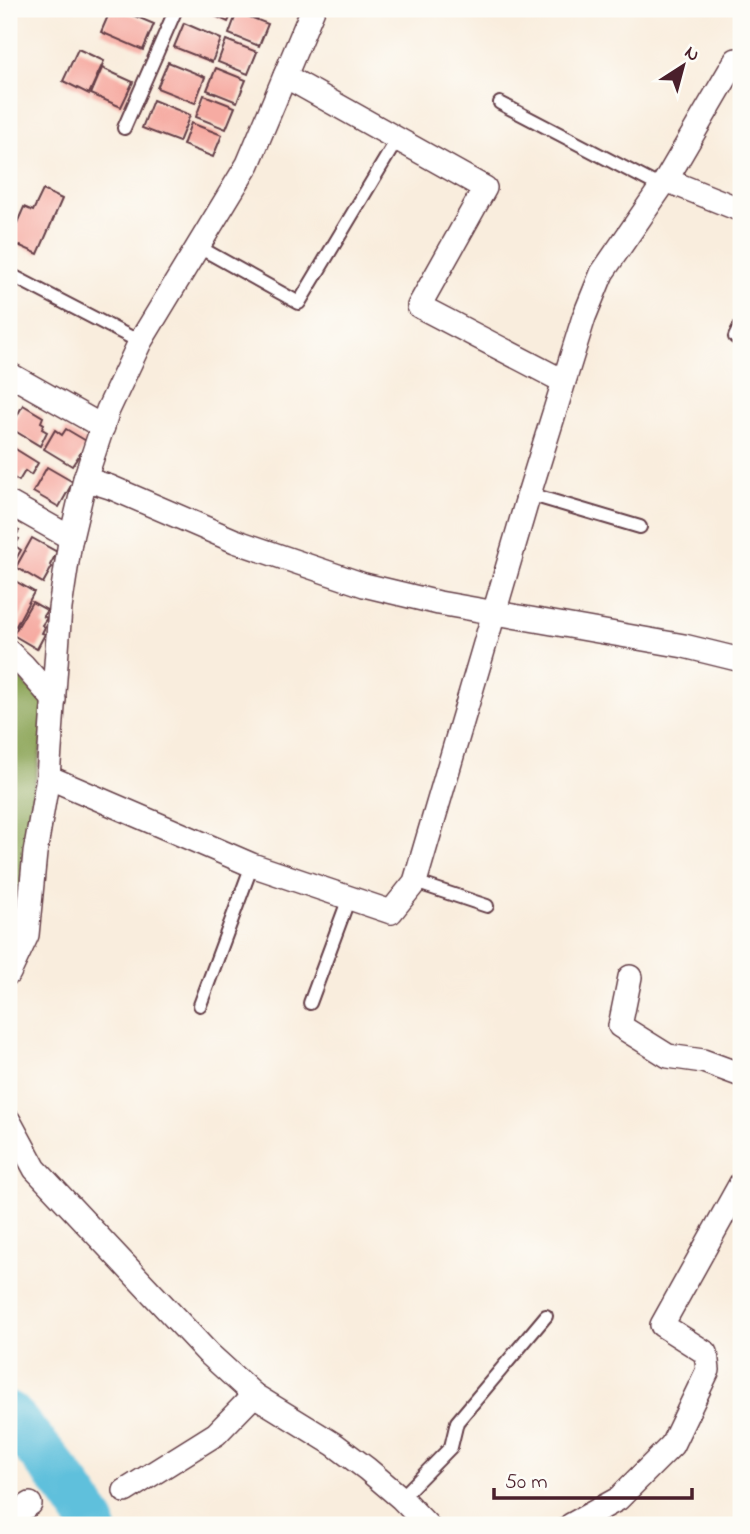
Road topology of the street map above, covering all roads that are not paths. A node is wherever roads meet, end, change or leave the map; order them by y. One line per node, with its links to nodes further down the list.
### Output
1 (176, 9): 6 (lane)
2 (313, 9): 4 (street)
3 (736, 60): 8 (street)
4 (285, 76): 7 (street); 10 (street)
5 (500, 103): 8 (lane)
6 (124, 128)
7 (398, 138): 10 (lane); 16 (street)
8 (664, 183): 9 (street); 16 (street)
9 (741, 210)
10 (197, 246): 14 (street)
11 (9, 274): 14 (lane)
12 (741, 325): 13 (lane)
13 (741, 339)
14 (140, 342): 17 (street)
15 (9, 374): 17 (street)
16 (563, 381): 19 (street)
17 (103, 427): 18 (street)
18 (85, 479): 22 (street); 23 (street)
19 (529, 494): 21 (lane); 23 (street)
20 (9, 503): 22 (street)
21 (640, 527)
22 (71, 538): 26 (street)
23 (495, 612): 25 (street); 29 (street)
24 (9, 652): 26 (street)
25 (741, 660)
26 (54, 699): 27 (street)
27 (48, 777): 28 (street); 32 (street)
28 (252, 865): 30 (street); 35 (lane)
29 (415, 882): 30 (street); 31 (lane)
30 (349, 898): 34 (lane)
31 (487, 906)
32 (9, 973)
33 (630, 977): 36 (street)
34 (310, 1003)
35 (200, 1005)
36 (741, 1075)
37 (9, 1122): 40 (street)
38 (741, 1183): 46 (street)
39 (546, 1316): 42 (lane)
40 (254, 1395): 41 (street); 42 (street)
41 (125, 1491)
42 (401, 1498): 45 (street)
43 (30, 1504): 44 (street)
44 (9, 1518)
45 (428, 1525)
46 (571, 1525)

